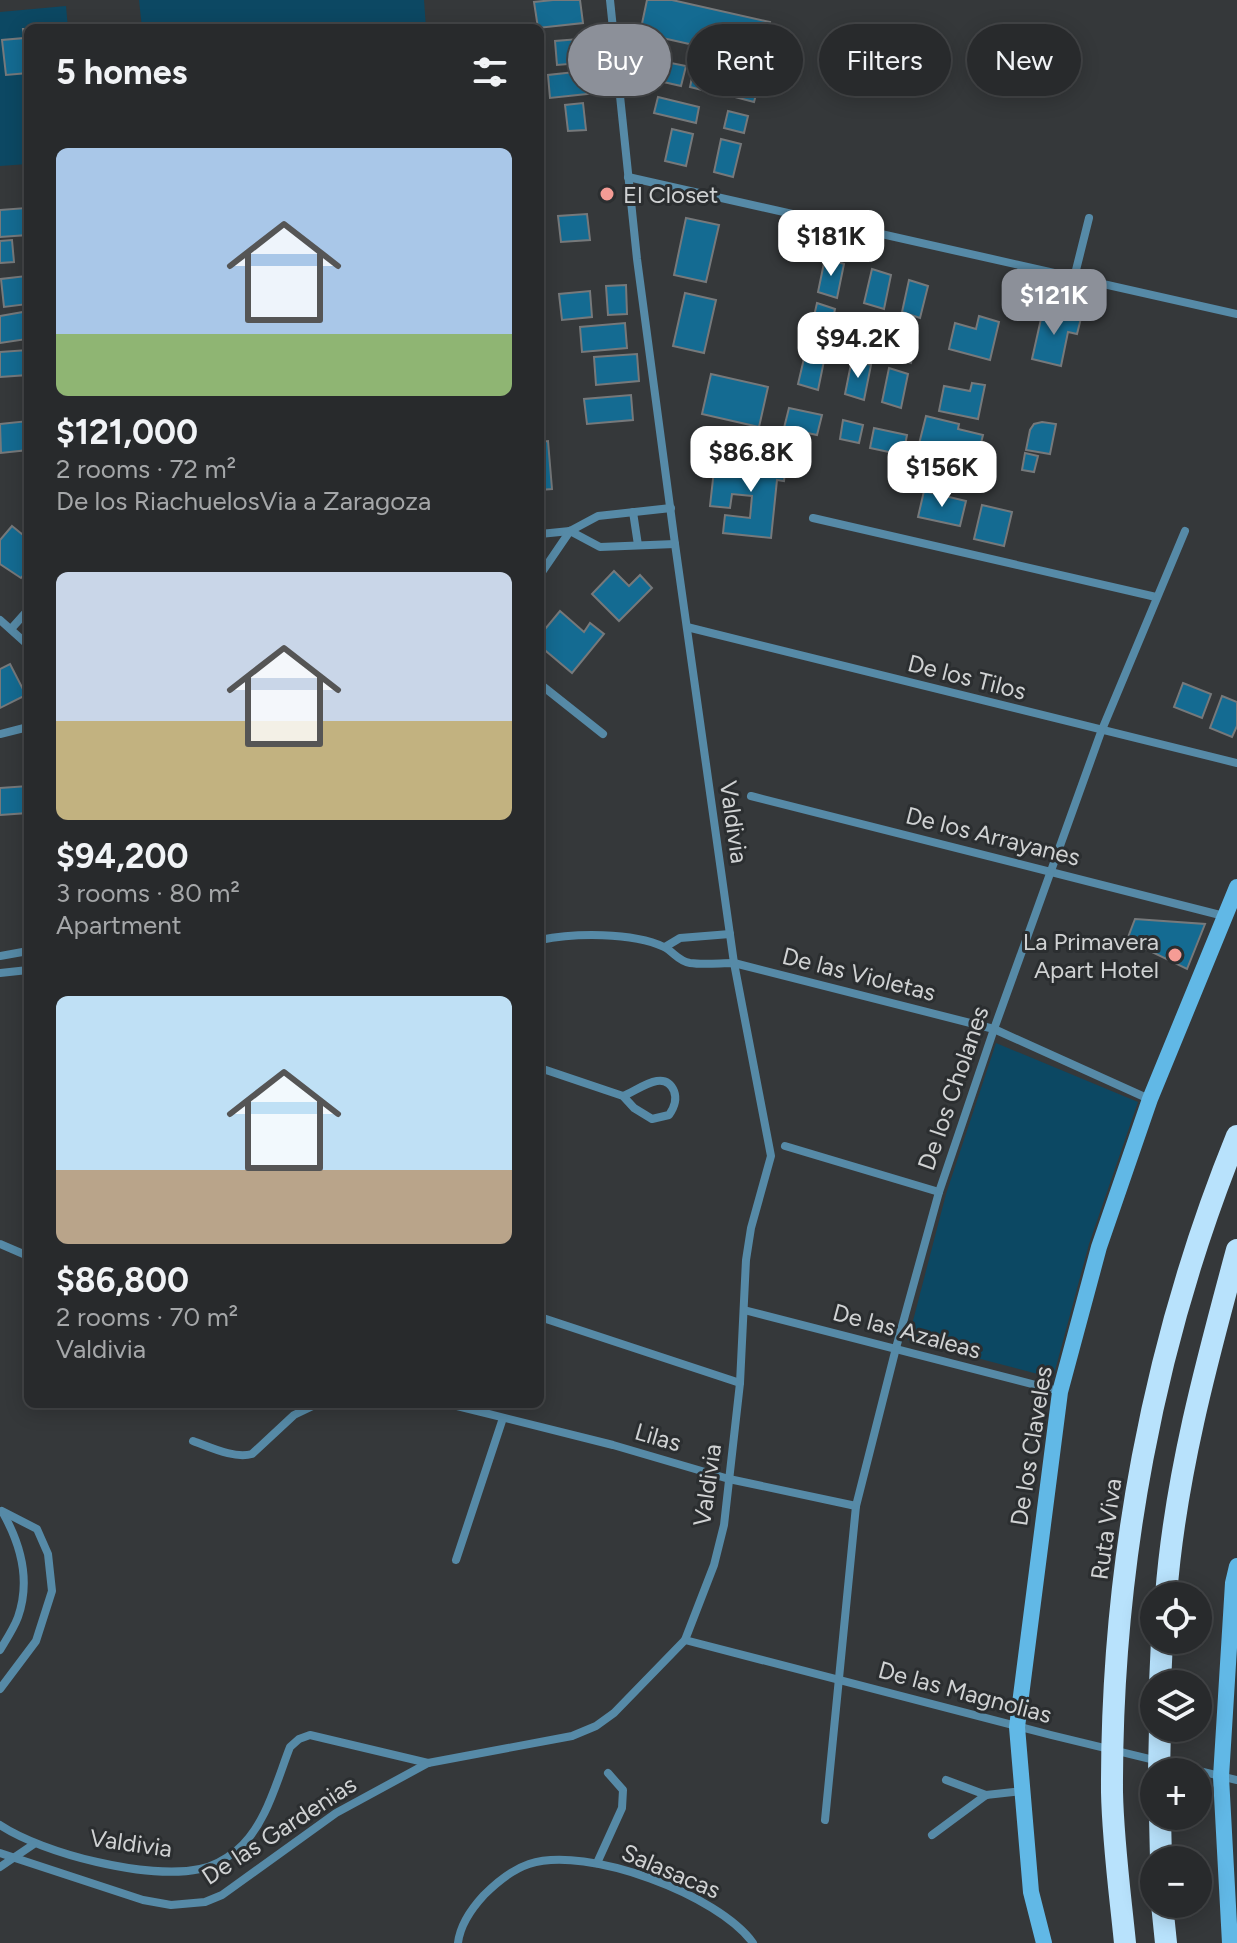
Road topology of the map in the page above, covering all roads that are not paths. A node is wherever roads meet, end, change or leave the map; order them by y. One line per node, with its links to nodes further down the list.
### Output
1 (610, 0): 2 (street, Valdivia)
2 (628, 177): 4 (street); 6 (street, Valdivia)
3 (1089, 218): 4 (street)
4 (1074, 278): 5 (street)
5 (1237, 314)
6 (671, 508): 7 (street); 12 (street, Valdivia)
7 (633, 512): 9 (street); 13 (street)
8 (813, 518): 15 (street)
9 (570, 531): 11 (street); 13 (street); 14 (street)
10 (1185, 531): 15 (street, De los Cholanes)
11 (544, 534)
12 (675, 544): 13 (street); 18 (street, Valdivia)
13 (638, 545)
14 (544, 569)
15 (1156, 597): 23 (street, De los Cholanes)
16 (24, 614): 19 (street)
17 (0, 620): 19 (street)
18 (687, 627): 23 (street, De los Tilos); 31 (street, Valdivia)
19 (11, 629): 20 (street)
20 (24, 641)
21 (544, 687): 25 (street)
22 (24, 728): 24 (street)
23 (1101, 732): 26 (street, De los Tilos); 28 (street, De los Cholanes)
24 (0, 734)
25 (603, 734)
26 (1237, 763)
27 (751, 796): 28 (street, De los Arrayanes)
28 (1051, 870): 30 (street, De los Arrayanes); 39 (street, De los Cholanes)
29 (1237, 887): 30 (main road, De los Claveles)
30 (1224, 916): 42 (main road, De los Claveles)
31 (730, 934): 33 (street); 36 (street, Valdivia)
32 (544, 939): 33 (street)
33 (665, 947): 36 (street, De las Violetas)
34 (24, 952): 35 (street)
35 (0, 956)
36 (734, 963): 39 (street, De las Violetas); 49 (street, Valdivia)
37 (24, 970): 38 (street)
38 (0, 973)
39 (994, 1029): 42 (street, De las Violetas); 45 (street, De los Cholanes)
40 (544, 1069): 41 (street)
41 (623, 1096): 41 (street)
42 (1150, 1099): 53 (main road, De los Claveles)
43 (1237, 1136): 89 (highway, Ruta Viva)
44 (785, 1146): 45 (street)
45 (939, 1192): 51 (street, De los Cholanes)
46 (0, 1244): 48 (street)
47 (1237, 1250): 63 (highway)
48 (24, 1254)
49 (744, 1310): 51 (street, De las Azaleas); 52 (street, Valdivia)
50 (544, 1318): 52 (street)
51 (896, 1348): 53 (street, De las Azaleas); 59 (street, De los Cholanes)
52 (740, 1383): 58 (street, Valdivia)
53 (1060, 1392): 69 (main road, De los Claveles)
54 (309, 1408): 57 (street)
55 (464, 1408): 56 (street, Lilas)
56 (503, 1418): 58 (street, Lilas); 61 (street)
57 (193, 1441)
58 (729, 1479): 59 (street, Lilas); 65 (street, Valdivia)
59 (856, 1506): 67 (street, De los Cholanes)
60 (1, 1510): 66 (street); 68 (street)
61 (456, 1560)
62 (1237, 1566): 64 (main road)
63 (1167, 1582)
64 (1235, 1584): 73 (main road)
65 (685, 1640): 67 (street, De las Magnolias); 71 (street, De las Gardenias)
66 (0, 1650)
67 (839, 1680): 69 (street, De las Magnolias); 77 (street, De los Cholanes)
68 (0, 1689)
69 (1017, 1727): 70 (street, De las Magnolias); 75 (main road, De los Claveles)
70 (1140, 1761)
71 (428, 1763): 80 (street, Valdivia); 82 (street, De las Gardenias)
72 (608, 1773): 83 (street)
73 (1229, 1778): 91 (main road)
74 (946, 1780): 76 (street)
75 (1023, 1791): 76 (street); 88 (main road, De los Claveles)
76 (986, 1795): 79 (street)
77 (825, 1820)
78 (0, 1825): 80 (street, Valdivia)
79 (932, 1835)
80 (34, 1844): 82 (street)
81 (0, 1853): 82 (street, De las Gardenias)
82 (14, 1859): 84 (street)
83 (597, 1863): 86 (street, Salasacas); 87 (street, Salasacas)
84 (0, 1867)
85 (1163, 1918): 90 (highway)
86 (458, 1943)
87 (753, 1943)
88 (1044, 1943)
89 (1125, 1943)
90 (1166, 1943)
91 (1230, 1943)

